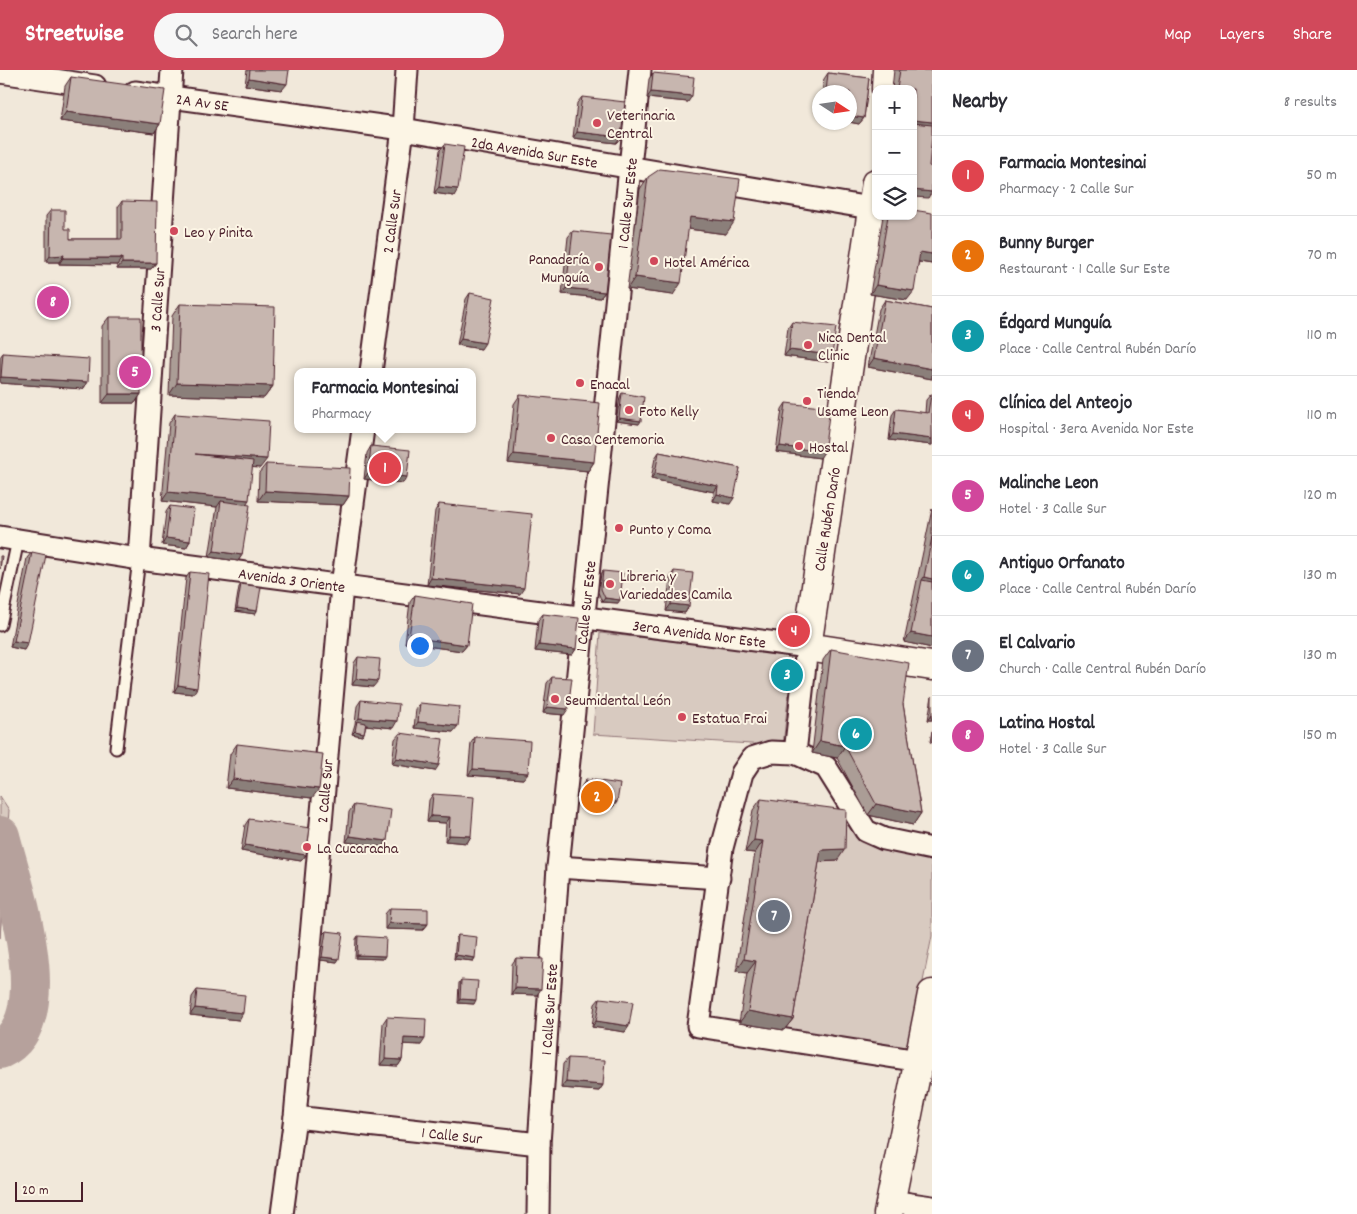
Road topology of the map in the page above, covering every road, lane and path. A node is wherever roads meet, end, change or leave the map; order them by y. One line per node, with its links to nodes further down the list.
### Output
1 (172, 70): 7 (street, 3 Calle Sur)
2 (408, 70): 8 (street, 2 Calle Sur)
3 (640, 70): 9 (street, 1 Calle Sur Este)
4 (888, 70): 6 (street)
5 (0, 72): 7 (street, 2A Av SE)
6 (886, 85)
7 (170, 97): 8 (street, 2A Av SE); 15 (street, 3 Calle Sur)
8 (403, 129): 9 (street, 2da Avenida Sur Este); 12 (street, 2 Calle Sur)
9 (630, 168): 10 (street, 2da Avenida Sur Este); 17 (street, 1 Calle Sur Este)
10 (872, 200)
11 (872, 219): 19 (street, Calle Rubén Darío)
12 (371, 368)
13 (362, 433): 16 (street, 2 Calle Sur)
14 (9, 539): 15 (street, Avenida 3 Oriente); 18 (lane)
15 (139, 559): 16 (street, Avenida 3 Oriente); 21 (lane)
16 (342, 586): 17 (street, Avenida 3 Oriente); 28 (street, 2 Calle Sur)
17 (586, 618): 19 (street, 3era Avenida Nor Este); 24 (street, 1 Calle Sur Este)
18 (0, 625)
19 (806, 647): 20 (street, 3era Avenida Nor Este); 22 (street)
20 (932, 666)
21 (116, 748)
22 (795, 753): 23 (street); 25 (street)
23 (932, 849)
24 (558, 866): 25 (street); 29 (street, 1 Calle Sur Este)
25 (719, 878): 27 (street)
26 (932, 994): 27 (street)
27 (919, 1061): 30 (street)
28 (295, 1117): 29 (street, 1 Calle Sur); 32 (street, 2 Calle Sur)
29 (539, 1144): 33 (street)
30 (889, 1207): 31 (street)
31 (932, 1207)
32 (282, 1214)
33 (538, 1214)

